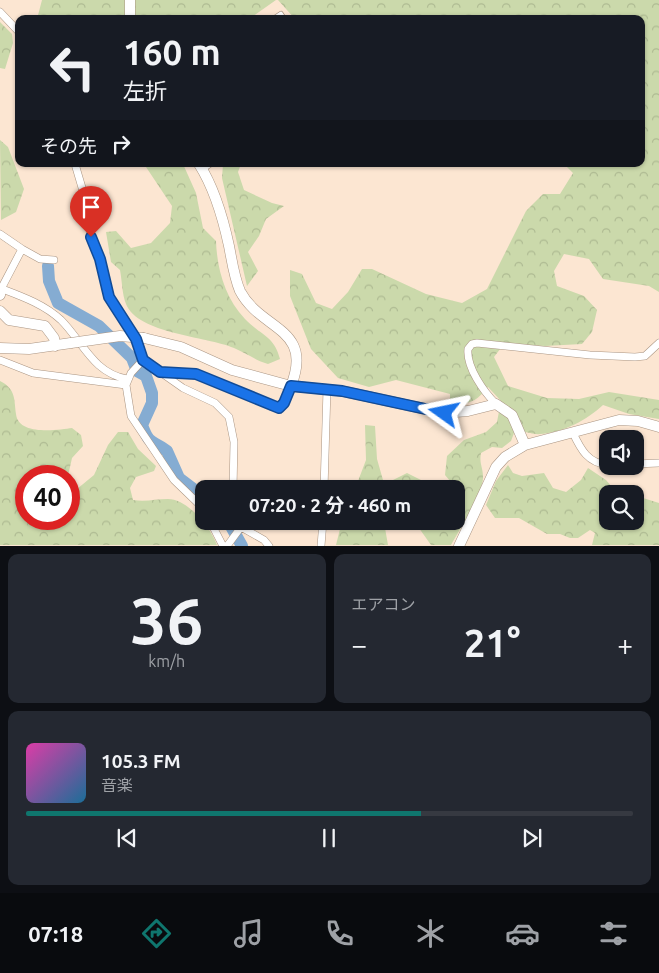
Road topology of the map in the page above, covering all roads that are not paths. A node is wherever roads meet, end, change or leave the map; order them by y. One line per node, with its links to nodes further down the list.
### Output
1 (130, 0): 3 (street)
2 (0, 12): 4 (street)
3 (130, 15)
4 (15, 28)
5 (76, 167): 16 (street)
6 (205, 167): 19 (street)
7 (0, 234): 8 (street)
8 (22, 249): 9 (street); 10 (street)
9 (54, 260)
10 (0, 291): 18 (street)
11 (0, 310): 13 (street)
12 (659, 343): 21 (street)
13 (55, 346): 14 (street); 19 (street, bridge)
14 (0, 348)
15 (0, 360): 18 (street)
16 (143, 360): 17 (street); 18 (street)
17 (160, 372): 19 (street); 28 (street)
18 (127, 382): 30 (street)
19 (291, 386): 20 (street)
20 (327, 389): 21 (street); 29 (street)
21 (496, 404): 24 (street)
22 (659, 426): 23 (street)
23 (573, 434): 24 (street); 25 (street)
24 (524, 446): 38 (street)
25 (599, 463)
26 (659, 463): 27 (street)
27 (644, 464)
28 (233, 480)
29 (324, 480)
30 (195, 500)
31 (215, 530): 35 (street)
32 (238, 530): 35 (street)
33 (246, 530): 36 (street)
34 (322, 530): 37 (street)
35 (225, 546)
36 (269, 546)
37 (321, 546)
38 (459, 546)

